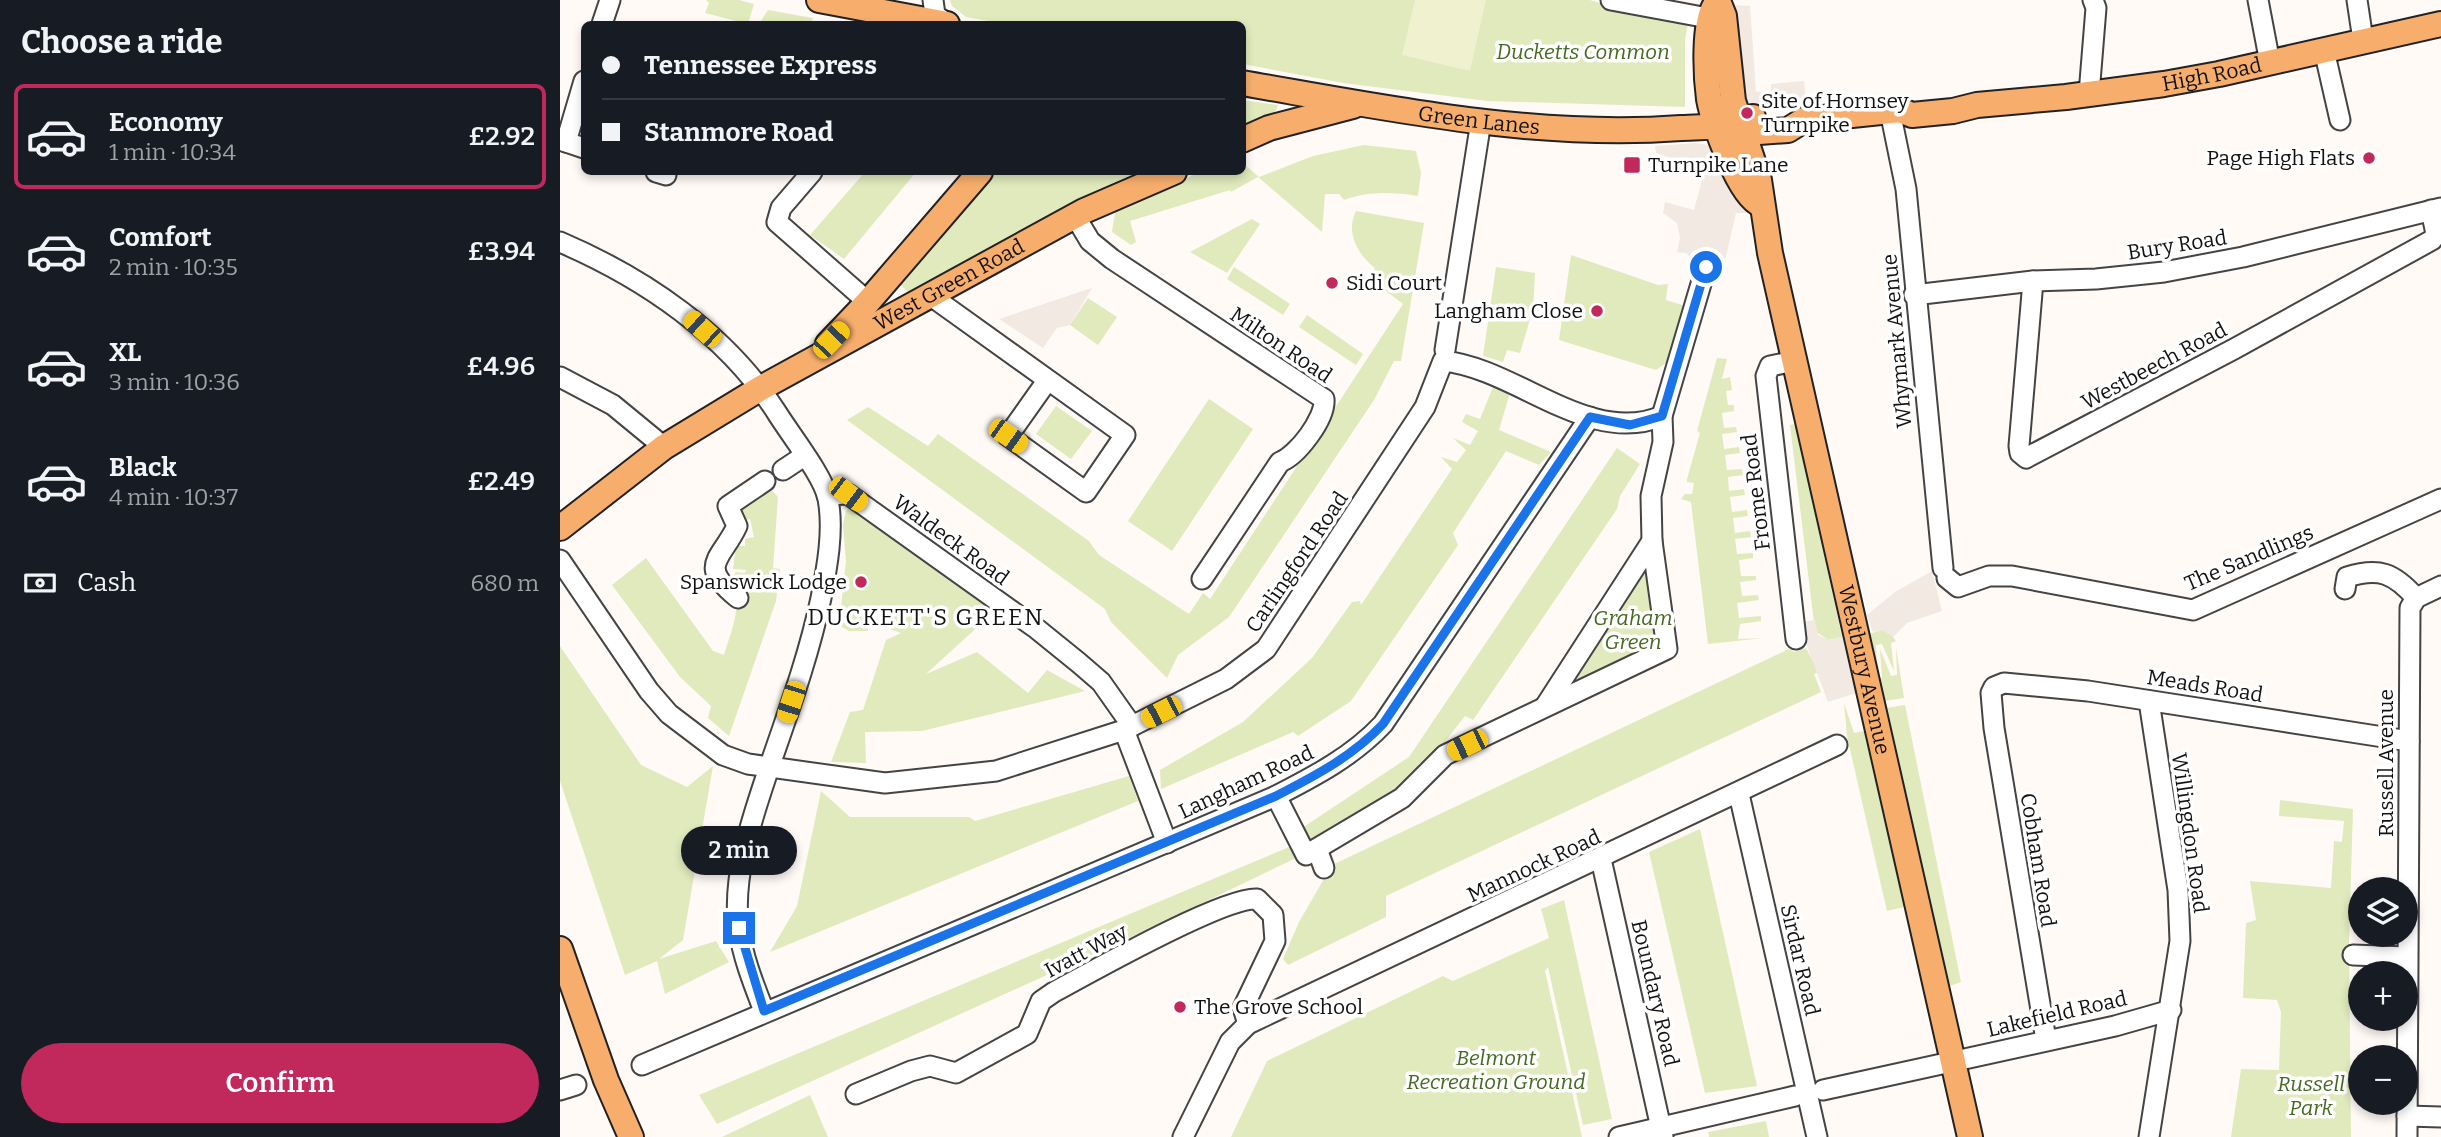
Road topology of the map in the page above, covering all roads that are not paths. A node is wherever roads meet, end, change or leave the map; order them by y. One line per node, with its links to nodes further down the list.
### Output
1 (610, 0): 10 (street)
2 (819, 0): 9 (main road)
3 (933, 0): 12 (street)
4 (1611, 0): 8 (street)
5 (2093, 0): 20 (street)
6 (2258, 0): 16 (street)
7 (2357, 0): 14 (street)
8 (1715, 6): 25 (main road); 26 (main road)
9 (920, 15): 11 (main road)
10 (603, 21)
11 (939, 21)
12 (944, 21)
13 (2441, 24): 14 (main road, High Road)
14 (2363, 40): 15 (main road, High Road)
15 (2324, 50): 16 (main road, High Road); 23 (street)
16 (2270, 63): 20 (main road, High Road)
17 (1246, 84): 19 (main road, Green Lanes)
18 (581, 90): 29 (street)
19 (1291, 91): 21 (main road, Green Lanes); 27 (main road)
20 (2089, 94): 22 (main road, High Road)
21 (1382, 106): 24 (main road, Green Lanes); 27 (main road)
22 (1895, 111): 25 (main road, High Road); 40 (street, Whymark Avenue)
23 (2340, 120)
24 (1481, 121): 26 (main road, Green Lanes); 44 (street, Carlingford Road)
25 (1741, 124): 26 (main road, High Road); 34 (main road, Westbury Avenue)
26 (1716, 126): 34 (main road, Westbury Avenue)
27 (1269, 128): 28 (main road)
28 (1246, 138)
29 (563, 141): 30 (street)
30 (581, 147)
31 (809, 175): 42 (street)
32 (977, 175): 42 (main road)
33 (1167, 175): 36 (main road, West Green Road)
34 (1760, 204): 46 (main road, Westbury Avenue)
35 (2436, 209): 39 (street, Bury Road); 39 (street, Westbeech Road)
36 (1076, 216): 41 (main road, West Green Road); 62 (street, Milton Road)
37 (560, 242): 49 (street)
38 (1706, 267): 50 (street)
39 (2033, 281): 40 (street, Bury Road)
40 (1914, 295): 61 (street, Whymark Avenue)
41 (931, 296): 43 (main road, West Green Road); 48 (street)
42 (868, 302): 43 (main road); 45 (main road)
43 (883, 323): 45 (main road, West Green Road)
44 (1444, 355): 51 (street); 71 (street, Carlingford Road)
45 (813, 359): 49 (main road, West Green Road)
46 (1795, 361): 67 (street, Frome Road); 88 (main road, Westbury Avenue)
47 (560, 377): 52 (street)
48 (1047, 380): 48 (street)
49 (761, 388): 52 (main road, West Green Road); 53 (street)
50 (1662, 416): 51 (street); 59 (street)
51 (1590, 417): 76 (street, Langham Road)
52 (664, 447): 58 (main road, West Green Road)
53 (804, 456): 54 (street); 56 (street)
54 (783, 470)
55 (765, 481): 65 (street)
56 (827, 495): 71 (street, Waldeck Road); 74 (street)
57 (2441, 499): 61 (street, The Sandlings)
58 (560, 527)
59 (1652, 541): 70 (street); 70 (street)
60 (560, 560): 74 (street, Carlingford Road)
61 (1945, 573)
62 (1202, 579)
63 (2441, 586): 66 (street)
64 (2346, 589): 66 (street)
65 (738, 598)
66 (2416, 598): 72 (street, Russell Avenue)
67 (1797, 639)
68 (1994, 687): 69 (street, Meads Road); 87 (street, Cobham Road)
69 (2149, 701): 72 (street, Meads Road); 84 (street, Willingdon Road)
70 (1546, 706): 78 (street)
71 (1128, 728): 74 (street, Carlingford Road); 77 (street, Waldeck Road)
72 (2409, 741): 83 (street, Russell Avenue)
73 (1838, 745): 75 (street, Mannock Road)
74 (769, 767): 85 (street)
75 (1739, 794): 79 (street, Mannock Road); 99 (street, Sirdar Road)
76 (1276, 796): 77 (street, Langham Road); 78 (street)
77 (1167, 843): 85 (street, Langham Road)
78 (1317, 849): 80 (street)
79 (1601, 859): 86 (street, Mannock Road); 95 (street, Boundary Road)
80 (1325, 868)
81 (560, 948): 96 (main road)
82 (2353, 956): 83 (street)
83 (2407, 957): 93 (street, Russell Avenue)
84 (2171, 1010): 87 (street, Lakefield Road); 101 (street, Willingdon Road)
85 (764, 1011): 89 (street, Langham Road)
86 (1248, 1024): 91 (street, Ivatt Way); 97 (street)
87 (2046, 1040): 88 (street, Lakefield Road)
88 (1953, 1060): 90 (street, Lakefield Road); 100 (main road, Westbury Avenue)
89 (642, 1065)
90 (1823, 1090)
91 (856, 1094)
92 (1795, 1096): 95 (street)
93 (2407, 1116): 94 (street); 102 (street, Russell Avenue)
94 (2441, 1117)
95 (1662, 1132): 98 (street)
96 (631, 1137)
97 (1183, 1137)
98 (1619, 1137)
99 (1817, 1137)
100 (1970, 1137)
101 (2149, 1137)
102 (2407, 1137)

